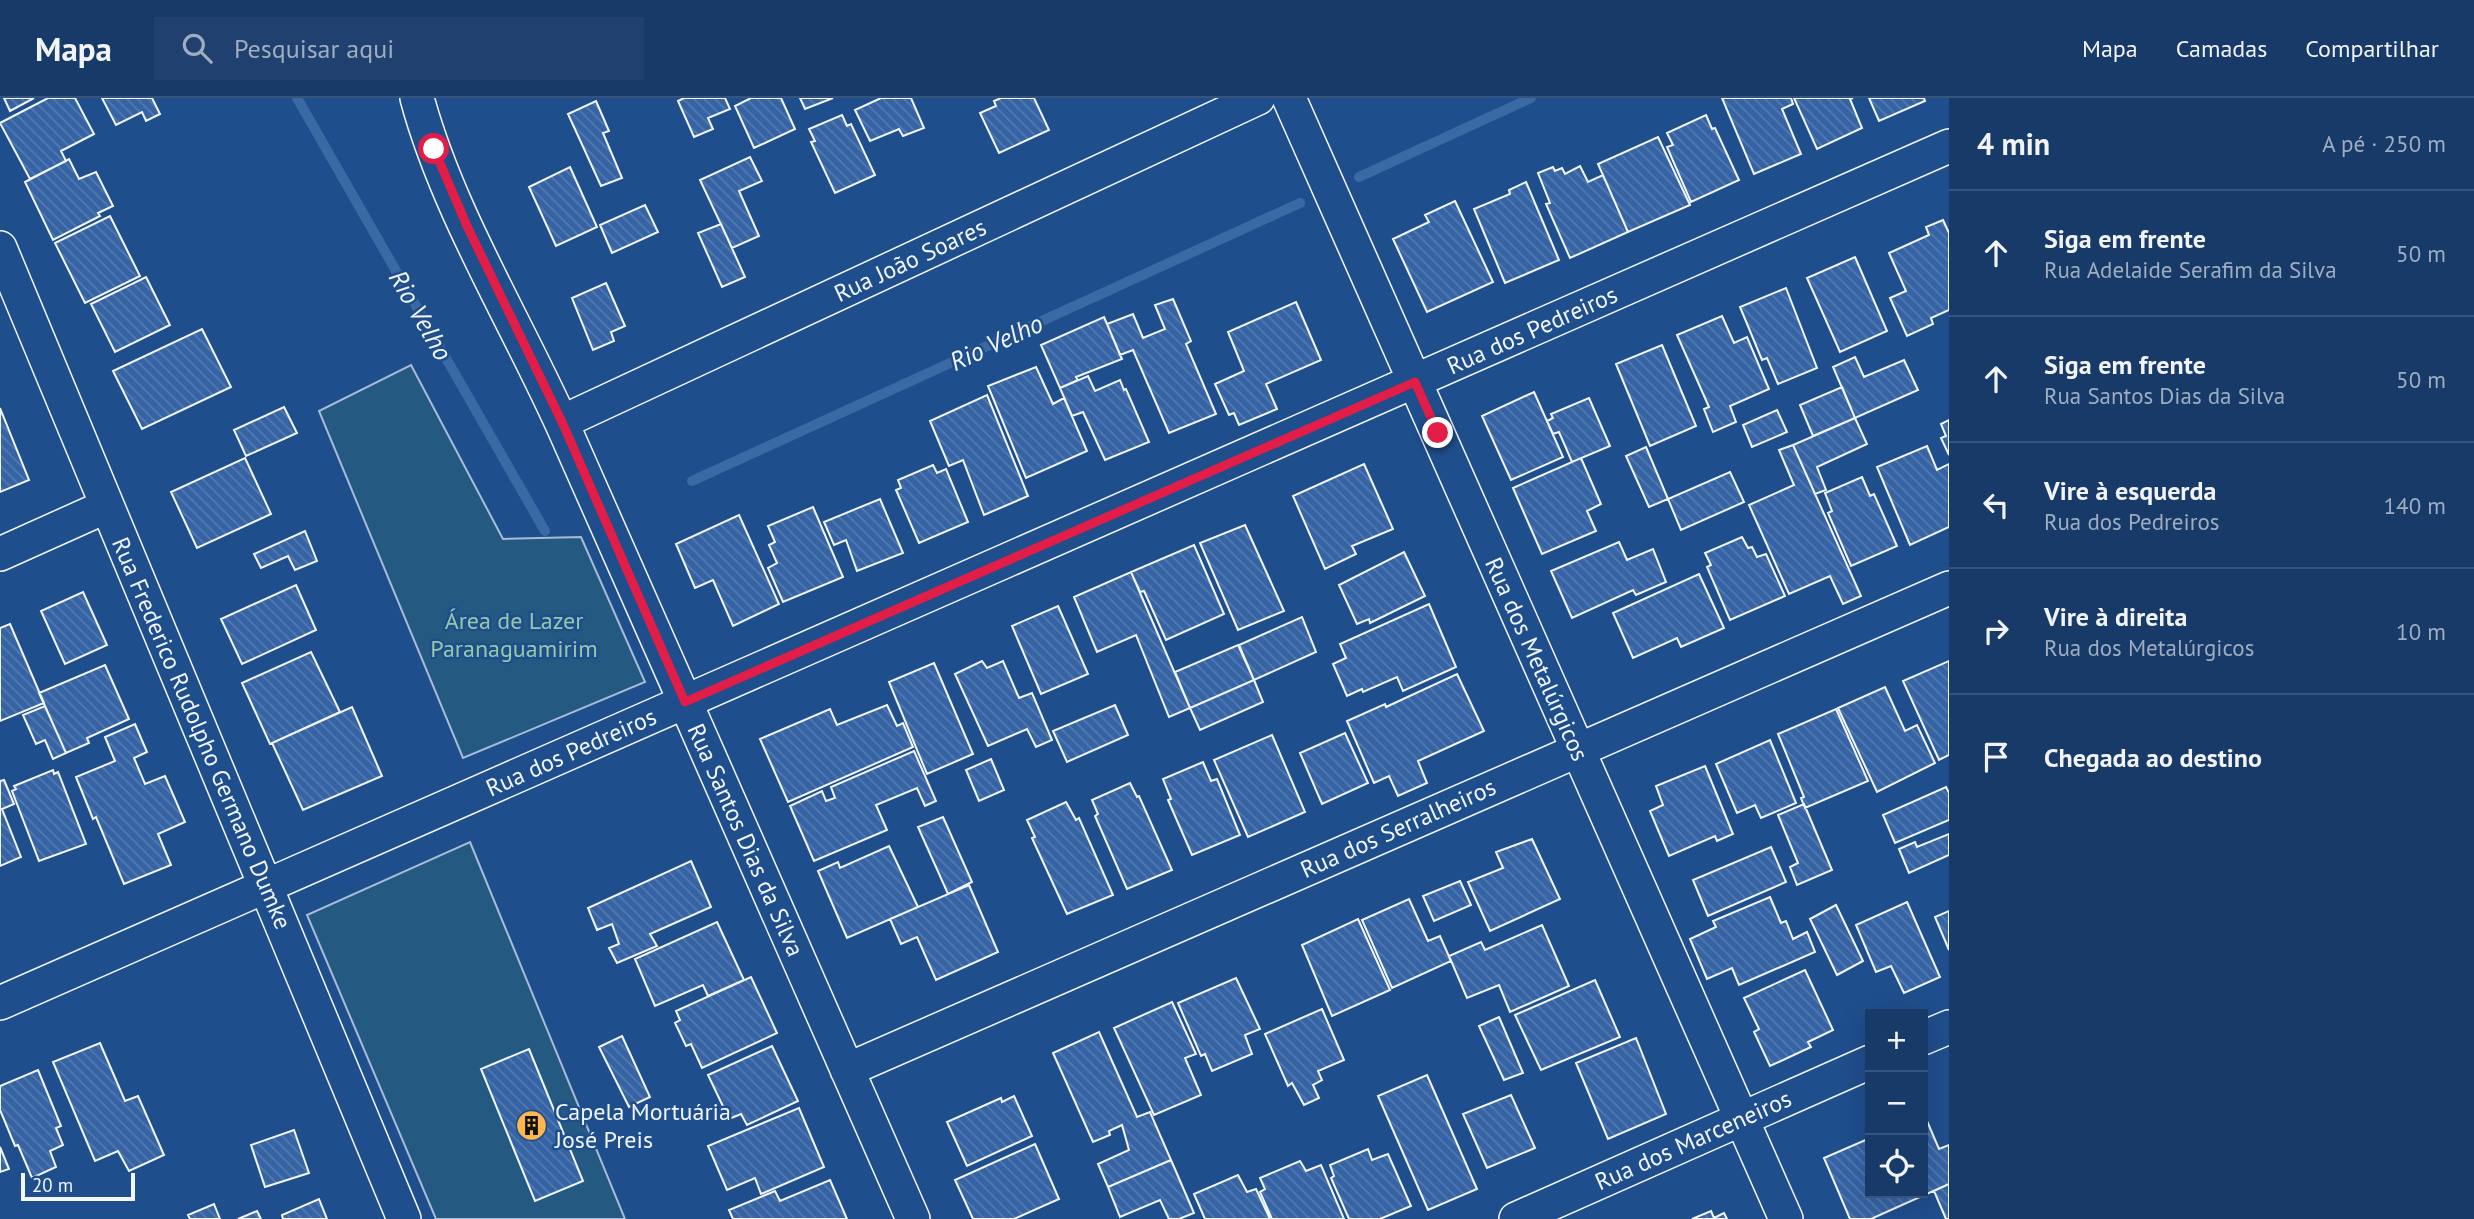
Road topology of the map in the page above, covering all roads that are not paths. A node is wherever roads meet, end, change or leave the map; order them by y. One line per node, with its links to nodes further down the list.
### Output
1 (1258, 98): 7 (street, Rua João Soares)
2 (1289, 98): 6 (street, Rua dos Metalúrgicos)
3 (420, 99): 7 (street, Rua Santos Dias da Silva)
4 (1949, 146): 6 (street, Rua dos Pedreiros)
5 (0, 248): 8 (street, Rua Frederico Rudolpho Germano Dumke)
6 (1415, 382): 11 (street, Rua dos Pedreiros); 12 (street, Rua dos Metalúrgicos)
7 (562, 422): 11 (street, Rua Santos Dias da Silva)
8 (107, 506): 9 (street); 13 (street, Rua Frederico Rudolpho Germano Dumke)
9 (0, 554)
10 (1949, 587): 12 (street, Rua dos Serralheiros)
11 (685, 702): 13 (street, Rua dos Pedreiros); 18 (street, Rua Santos Dias da Silva)
12 (1578, 750): 18 (street, Rua dos Serralheiros); 19 (street, Rua dos Metalúrgicos)
13 (265, 886): 14 (street, Rua dos Pedreiros); 20 (street, Rua Frederico Rudolpho Germano Dumke)
14 (0, 1003)
15 (1949, 1027): 16 (street)
16 (1928, 1036)
17 (1865, 1064): 19 (street, Rua dos Marceneiros)
18 (847, 1070): 21 (street, Rua Santos Dias da Silva)
19 (1741, 1119): 22 (street, Rua dos Marceneiros); 23 (street, Rua dos Metalúrgicos)
20 (404, 1219)
21 (913, 1219)
22 (1516, 1219)
23 (1786, 1219)

